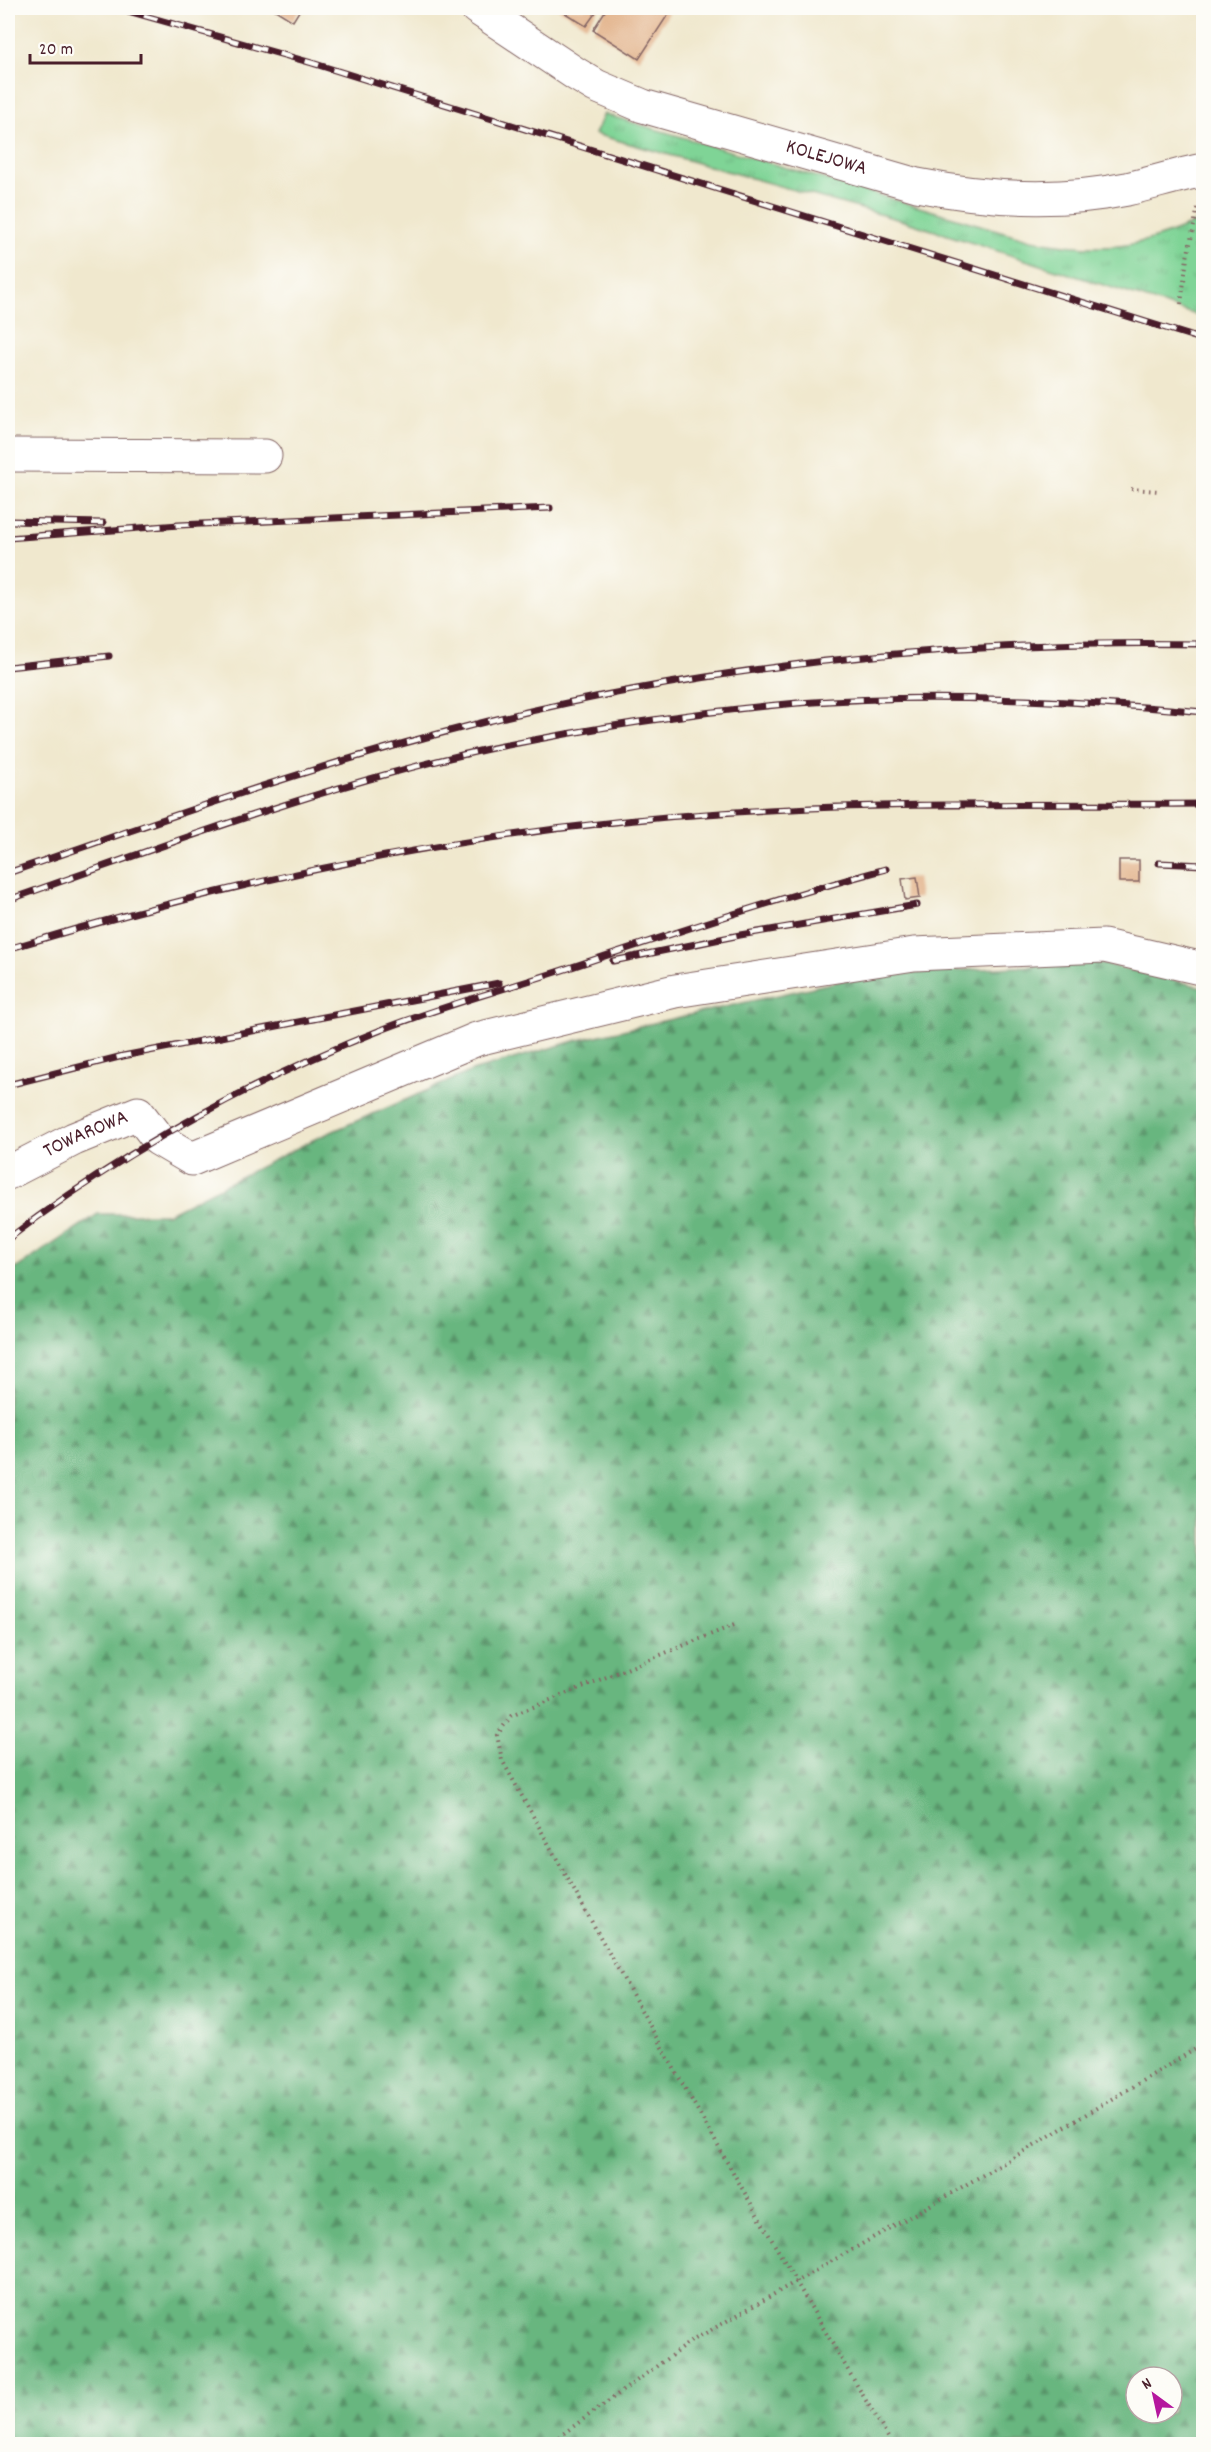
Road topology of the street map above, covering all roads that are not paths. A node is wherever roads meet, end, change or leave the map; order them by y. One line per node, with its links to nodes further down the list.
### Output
1 (477, 8): 2 (street, KOLEJOWA)
2 (1203, 170)
3 (8, 455): 4 (street)
4 (265, 456)
5 (1203, 969): 6 (street, TOWAROWA)
6 (8, 1173)

